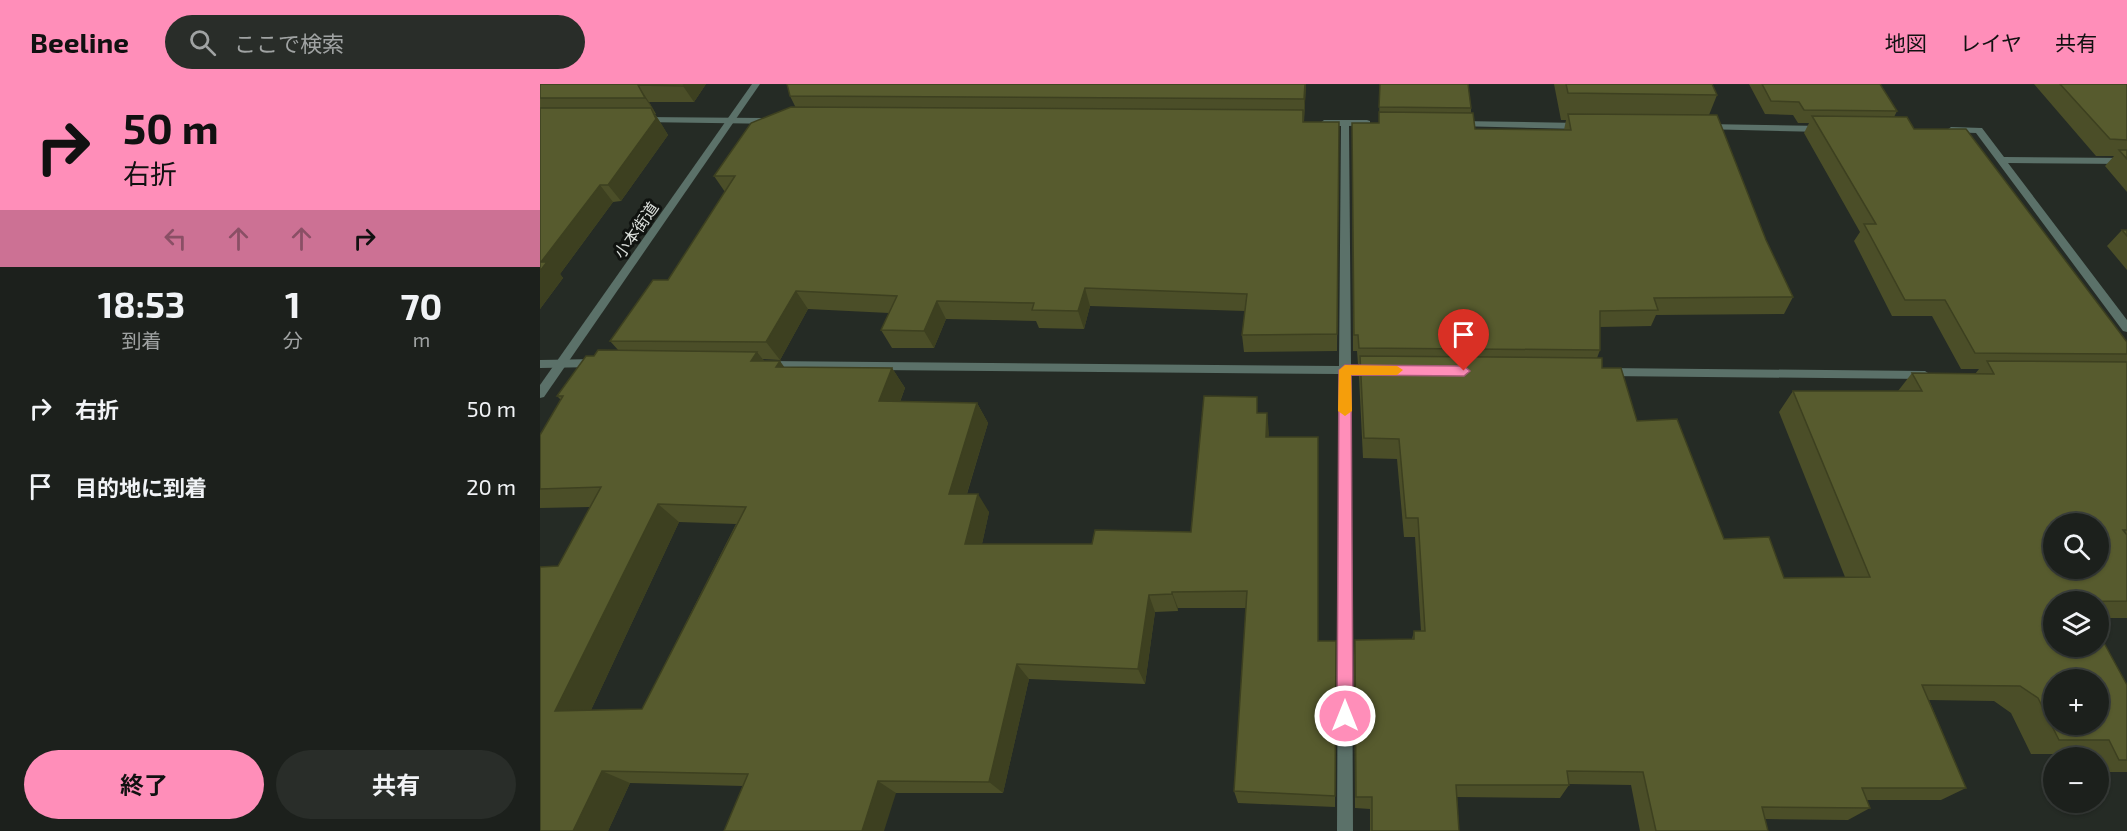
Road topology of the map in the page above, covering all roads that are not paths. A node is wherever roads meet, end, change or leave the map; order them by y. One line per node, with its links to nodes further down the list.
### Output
1 (756, 84): 3 (street, 小本街道)
2 (630, 120): 3 (street)
3 (730, 121): 4 (street); 18 (street, 小本街道)
4 (784, 121)
5 (1309, 123): 6 (street)
6 (1345, 123): 7 (street); 20 (street)
7 (1381, 123)
8 (1452, 124): 9 (street)
9 (1594, 126)
10 (1689, 127): 11 (street)
11 (1832, 129)
12 (1938, 129): 13 (street)
13 (2002, 160): 14 (street); 15 (street)
14 (2127, 161)
15 (2127, 328)
16 (609, 363): 18 (street)
17 (540, 364): 18 (street)
18 (558, 364): 24 (street, 小本街道)
19 (751, 365): 20 (street)
20 (1345, 370): 21 (street); 25 (street)
21 (1392, 370)
22 (1594, 372): 23 (street)
23 (1937, 375)
24 (540, 394)
25 (1345, 831)

